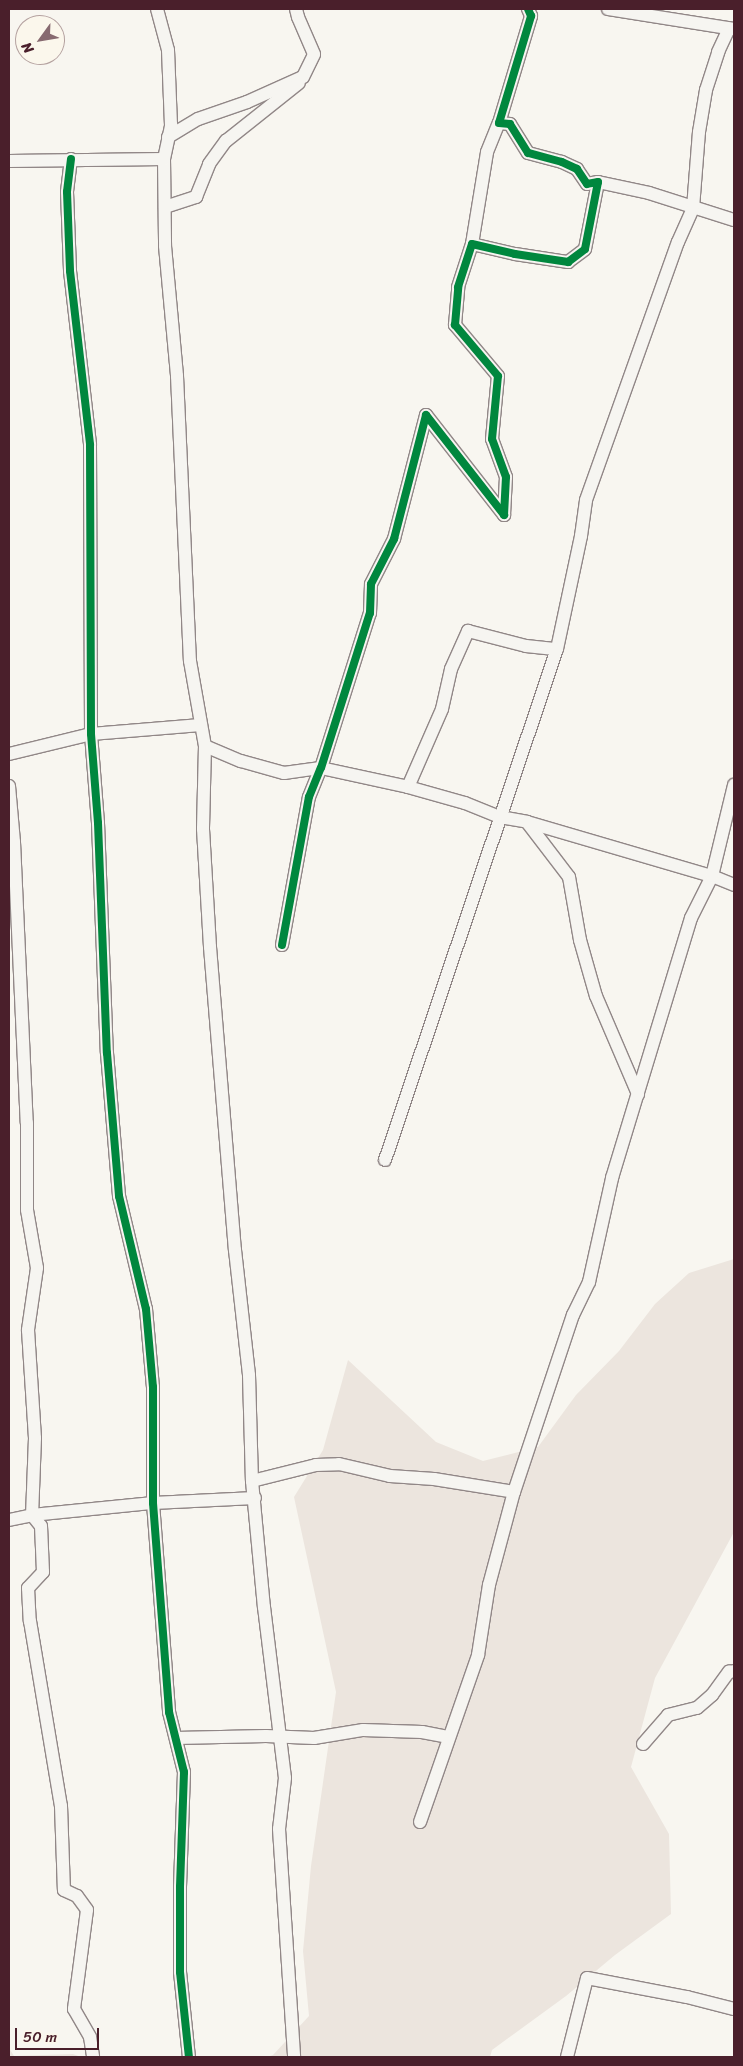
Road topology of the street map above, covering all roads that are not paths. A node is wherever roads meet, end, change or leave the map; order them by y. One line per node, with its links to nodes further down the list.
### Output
1 (157, 9): 8 (street)
2 (296, 9): 6 (street)
3 (528, 9): 7 (street)
4 (608, 9): 5 (street)
5 (732, 29): 14 (street)
6 (303, 77): 8 (street); 13 (street)
7 (499, 123): 12 (street); 16 (street)
8 (168, 137): 9 (street)
9 (164, 158): 10 (street); 13 (street)
10 (71, 159): 11 (street); 19 (street)
11 (9, 161)
12 (598, 182): 14 (street); 16 (street)
13 (164, 207): 18 (street)
14 (693, 208): 15 (street); 17 (street)
15 (734, 220)
16 (472, 244): 22 (street)
17 (557, 649): 25 (street); 26 (street)
18 (201, 725): 19 (street); 20 (street)
19 (91, 734): 21 (street); 36 (street)
20 (205, 746): 22 (street); 33 (street)
21 (9, 754)
22 (321, 768): 25 (street); 30 (street)
23 (734, 785): 28 (street)
24 (9, 786): 37 (street)
25 (408, 787): 26 (street)
26 (500, 817): 27 (street); 32 (street)
27 (527, 822): 28 (street); 31 (street)
28 (712, 876): 29 (street); 31 (street)
29 (734, 885)
30 (282, 945)
31 (638, 1094): 34 (street)
32 (385, 1160)
33 (252, 1481): 34 (street); 35 (street)
34 (514, 1492): 40 (street)
35 (255, 1498): 36 (street); 42 (street)
36 (153, 1503): 37 (street); 41 (street)
37 (32, 1515): 38 (street); 46 (street)
38 (9, 1520)
39 (734, 1671): 43 (street)
40 (448, 1737): 42 (street); 44 (street)
41 (176, 1738): 42 (street); 47 (street)
42 (281, 1738): 48 (street)
43 (643, 1744)
44 (420, 1822)
45 (734, 2008): 49 (street)
46 (93, 2057)
47 (189, 2057)
48 (294, 2057)
49 (567, 2057)

